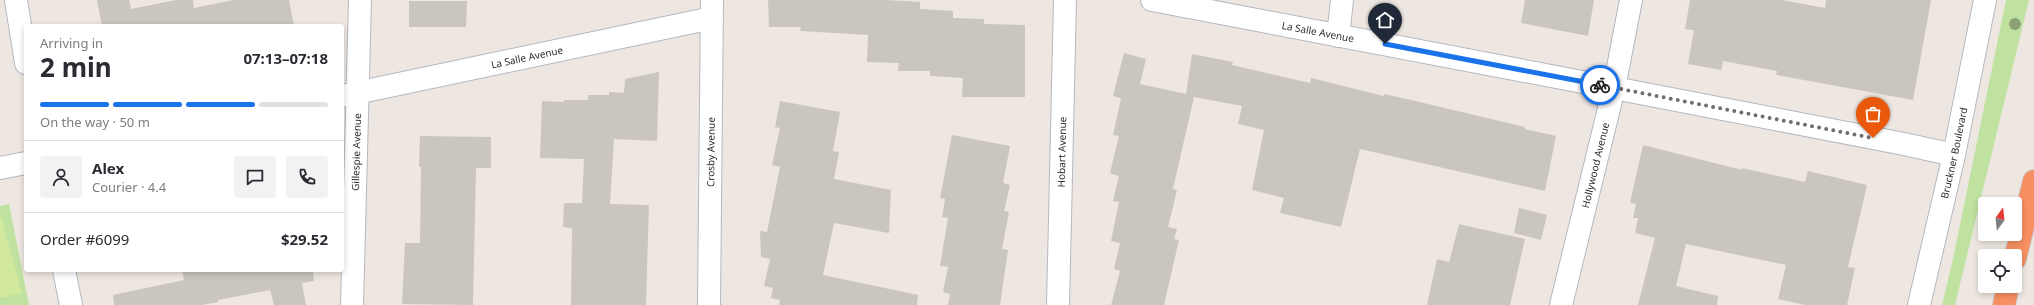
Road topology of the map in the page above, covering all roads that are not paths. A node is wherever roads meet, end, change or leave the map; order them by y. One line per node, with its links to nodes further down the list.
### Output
1 (16, 0): 10 (street)
2 (360, 0): 12 (street, Gillespie Avenue)
3 (1065, 0): 23 (street, Hobart Avenue)
4 (1152, 0): 9 (street, La Salle Avenue)
5 (1342, 0): 9 (street)
6 (1631, 0): 11 (street, Hollywood Avenue)
7 (1985, 0): 13 (street, Bruckner Boulevard)
8 (712, 9): 12 (street, La Salle Avenue); 22 (street, Crosby Avenue)
9 (1338, 36): 11 (street, La Salle Avenue)
10 (24, 50)
11 (1614, 88): 13 (street, La Salle Avenue); 24 (street, Hollywood Avenue)
12 (350, 94): 21 (street, Gillespie Avenue)
13 (1954, 156): 25 (street, Bruckner Boulevard)
14 (24, 163): 15 (street)
15 (0, 168)
16 (2034, 181): 17 (highway)
17 (2017, 249)
18 (64, 272): 20 (street)
19 (2007, 293): 26 (highway)
20 (71, 305)
21 (352, 305)
22 (709, 305)
23 (1058, 305)
24 (1561, 305)
25 (1919, 305)
26 (2004, 305)

